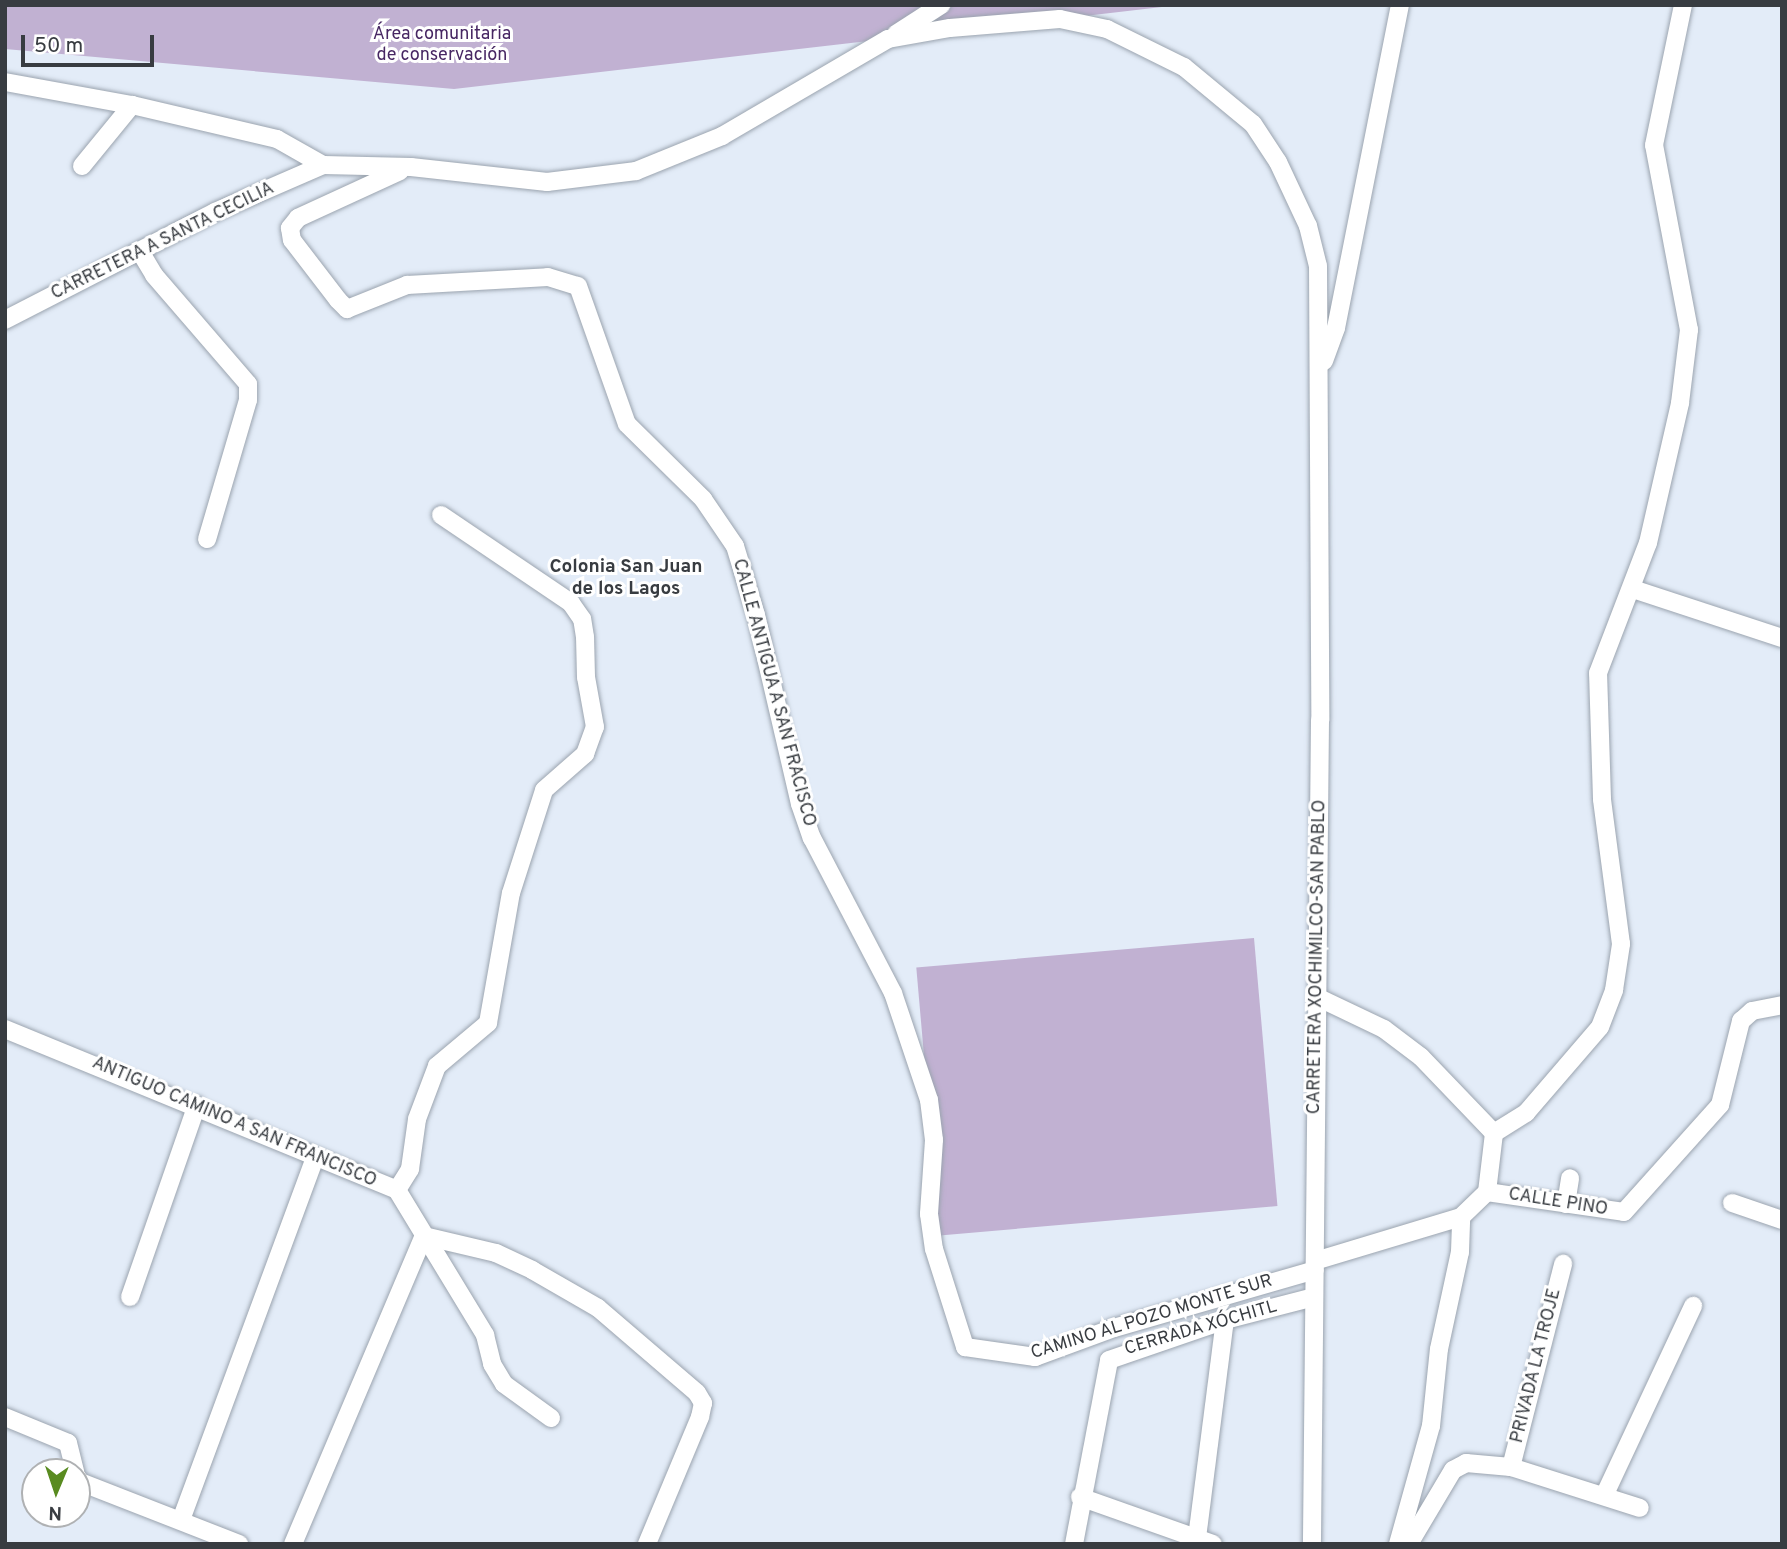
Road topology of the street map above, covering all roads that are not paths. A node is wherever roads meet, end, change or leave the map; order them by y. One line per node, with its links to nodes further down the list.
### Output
1 (941, 5): 4 (street)
2 (1400, 5): 12 (street)
3 (1682, 5): 15 (street)
4 (888, 39): 9 (street, CARRETERA A SANTA CECILIA); 12 (street, CARRETERA A SANTA CECILIA)
5 (5, 82): 6 (street)
6 (132, 105): 7 (street); 8 (street)
7 (324, 165): 9 (street, CARRETERA A SANTA CECILIA); 10 (street, CARRETERA A SANTA CECILIA)
8 (82, 166)
9 (411, 167): 37 (street, CALLE ANTIGUA A SAN FRACISCO)
10 (141, 253): 11 (street, CARRETERA A SANTA CECILIA); 14 (street)
11 (5, 320)
12 (1320, 371): 17 (street, CARRETERA XOCHIMILCO-SAN PABLO)
13 (441, 515): 24 (street)
14 (207, 539)
15 (1633, 589): 16 (street); 21 (street)
16 (1782, 638)
17 (1317, 997): 21 (street); 32 (street, CARRETERA XOCHIMILCO-SAN PABLO)
18 (1782, 1005): 27 (street, CALLE PINO)
19 (5, 1029): 20 (street, ANTIGUO CAMINO A SAN FRANCISCO)
20 (197, 1105): 22 (street, ANTIGUO CAMINO A SAN FRANCISCO); 33 (street)
21 (1494, 1133): 25 (street)
22 (315, 1158): 24 (street, ANTIGUO CAMINO A SAN FRANCISCO); 46 (street)
23 (1570, 1178): 27 (street)
24 (397, 1190): 30 (street, ANTIGUO CAMINO A SAN FRANCISCO)
25 (1487, 1192): 27 (street, CALLE PINO); 28 (street, CALLE PINO)
26 (1732, 1203): 29 (street)
27 (1566, 1204)
28 (1461, 1216): 32 (street, CALLE PINO); 53 (street)
29 (1782, 1220)
30 (424, 1236): 39 (street, ANTIGUO CAMINO A SAN FRANCISCO); 47 (street); 50 (street)
31 (1563, 1264): 41 (street, PRIVADA LA TROJE)
32 (1315, 1266): 34 (street, CARRETERA XOCHIMILCO-SAN PABLO); 37 (street, CAMINO AL POZO MONTE SUR)
33 (130, 1297)
34 (1314, 1297): 36 (street, CERRADA XÓCHITL); 52 (street, CARRETERA XOCHIMILCO-SAN PABLO)
35 (1693, 1306): 43 (street)
36 (1225, 1320): 44 (street, CERRADA XÓCHITL); 48 (street)
37 (988, 1353)
38 (5, 1417): 40 (street)
39 (551, 1418)
40 (72, 1458)
41 (1511, 1467): 43 (street); 54 (street)
42 (91, 1486): 46 (street)
43 (1605, 1494): 45 (street)
44 (1080, 1497): 48 (street); 51 (street, CERRADA XÓCHITL)
45 (1640, 1508)
46 (181, 1520): 49 (street)
47 (648, 1541)
48 (1205, 1541)
49 (239, 1544)
50 (293, 1544)
51 (1074, 1544)
52 (1312, 1544)
53 (1398, 1544)
54 (1409, 1544)

